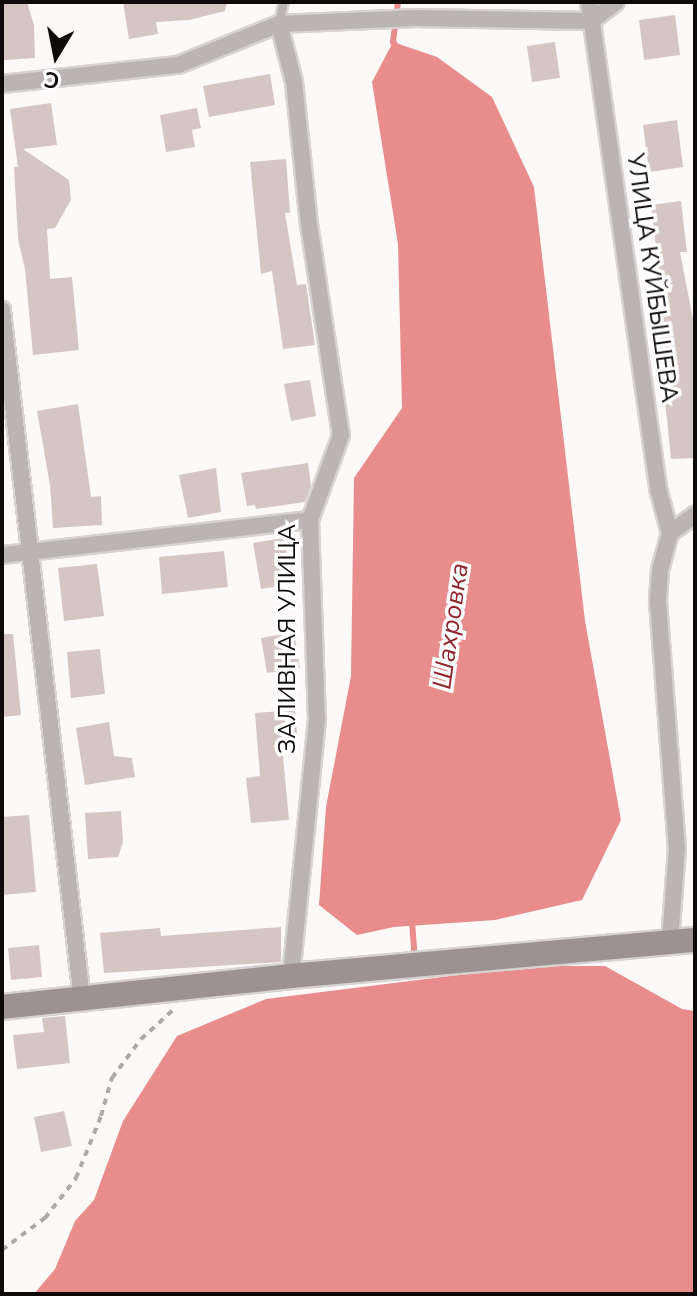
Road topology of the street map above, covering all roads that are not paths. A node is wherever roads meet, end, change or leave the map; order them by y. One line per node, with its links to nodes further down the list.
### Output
1 (284, 2): 5 (lane)
2 (589, 2): 4 (street, УЛИЦА КУЙБЫШЕВА)
3 (616, 2): 4 (street)
4 (591, 21): 5 (street); 10 (street, УЛИЦА КУЙБЫШЕВА)
5 (279, 24): 6 (street); 9 (street, ЗАЛИВНАЯ УЛИЦА)
6 (2, 84)
7 (2, 310): 11 (street)
8 (695, 515): 10 (street)
9 (310, 520): 11 (street); 15 (street, ЗАЛИВНАЯ УЛИЦА)
10 (670, 533): 14 (street, УЛИЦА КУЙБЫШЕВА)
11 (30, 552): 12 (street); 16 (street)
12 (2, 555)
13 (695, 940): 14 (street)
14 (670, 941): 15 (street)
15 (291, 976): 16 (street)
16 (82, 999): 17 (street)
17 (2, 1007)

